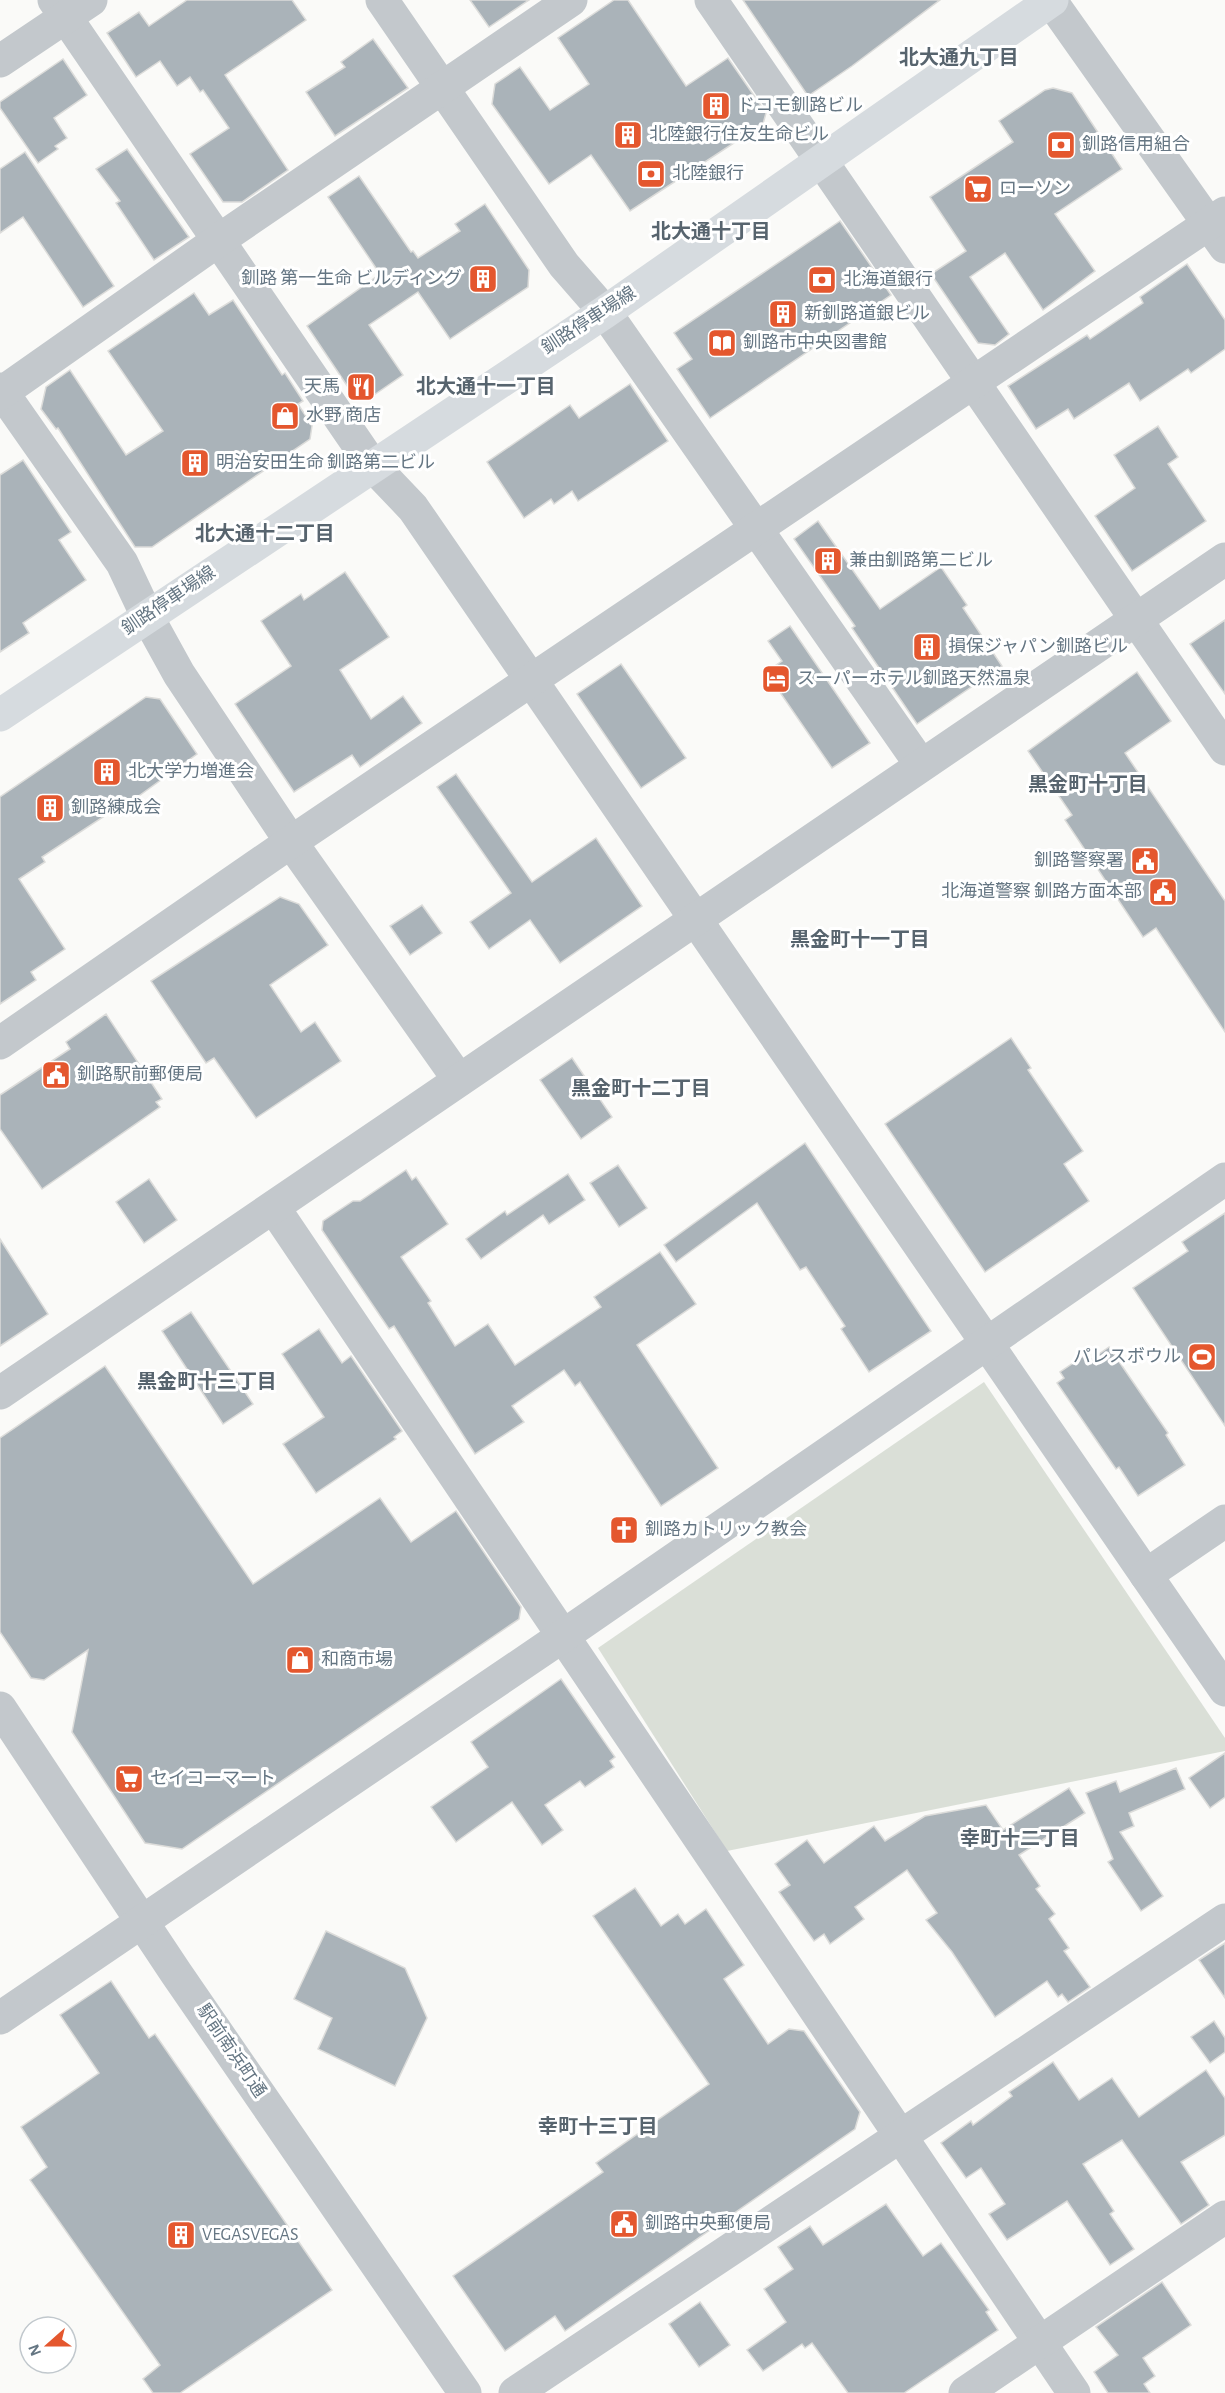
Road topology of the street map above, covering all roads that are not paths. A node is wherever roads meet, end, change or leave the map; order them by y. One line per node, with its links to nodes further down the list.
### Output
1 (382, 0): 7 (street)
2 (571, 0): 7 (street)
3 (711, 0): 8 (street)
4 (1052, 0): 8 (main road, 釧路停車場線); 9 (street)
5 (70, 6): 6 (street); 10 (street)
6 (0, 61)
7 (444, 88): 10 (street); 11 (street)
8 (822, 160): 11 (main road, 釧路停車場線); 12 (street)
9 (1220, 228): 12 (street)
10 (219, 240): 13 (street); 14 (street)
11 (605, 312): 14 (main road, 釧路停車場線); 15 (street)
12 (973, 384): 15 (street); 18 (street)
13 (1, 392): 17 (street)
14 (372, 465): 17 (main road, 釧路停車場線); 19 (street)
15 (756, 530): 19 (street); 22 (street)
16 (1225, 559): 18 (street)
17 (147, 616): 20 (main road, 釧路停車場線); 23 (street)
18 (1137, 619): 21 (street); 22 (street)
19 (531, 683): 23 (street); 24 (street)
20 (0, 715)
21 (1225, 749)
22 (921, 765): 24 (street)
23 (291, 842): 25 (street); 26 (street)
24 (694, 918): 26 (street); 29 (street)
25 (0, 1043)
26 (459, 1080): 28 (street)
27 (1225, 1179): 29 (street)
28 (274, 1208): 30 (street); 33 (street)
29 (986, 1343): 32 (street); 33 (street)
30 (0, 1393)
31 (1225, 1521): 32 (street)
32 (1146, 1575): 34 (street)
33 (563, 1636): 37 (street); 39 (street)
34 (1225, 1690)
35 (2, 1715): 37 (street, 駅前南浜町通)
36 (1225, 1920): 39 (street)
37 (142, 1922): 38 (street); 42 (street, 駅前南浜町通)
38 (0, 2018)
39 (902, 2137): 41 (street); 43 (street)
40 (1225, 2217): 41 (street)
41 (1040, 2343): 44 (street); 45 (street)
42 (465, 2393)
43 (515, 2393)
44 (965, 2393)
45 (1074, 2393)

